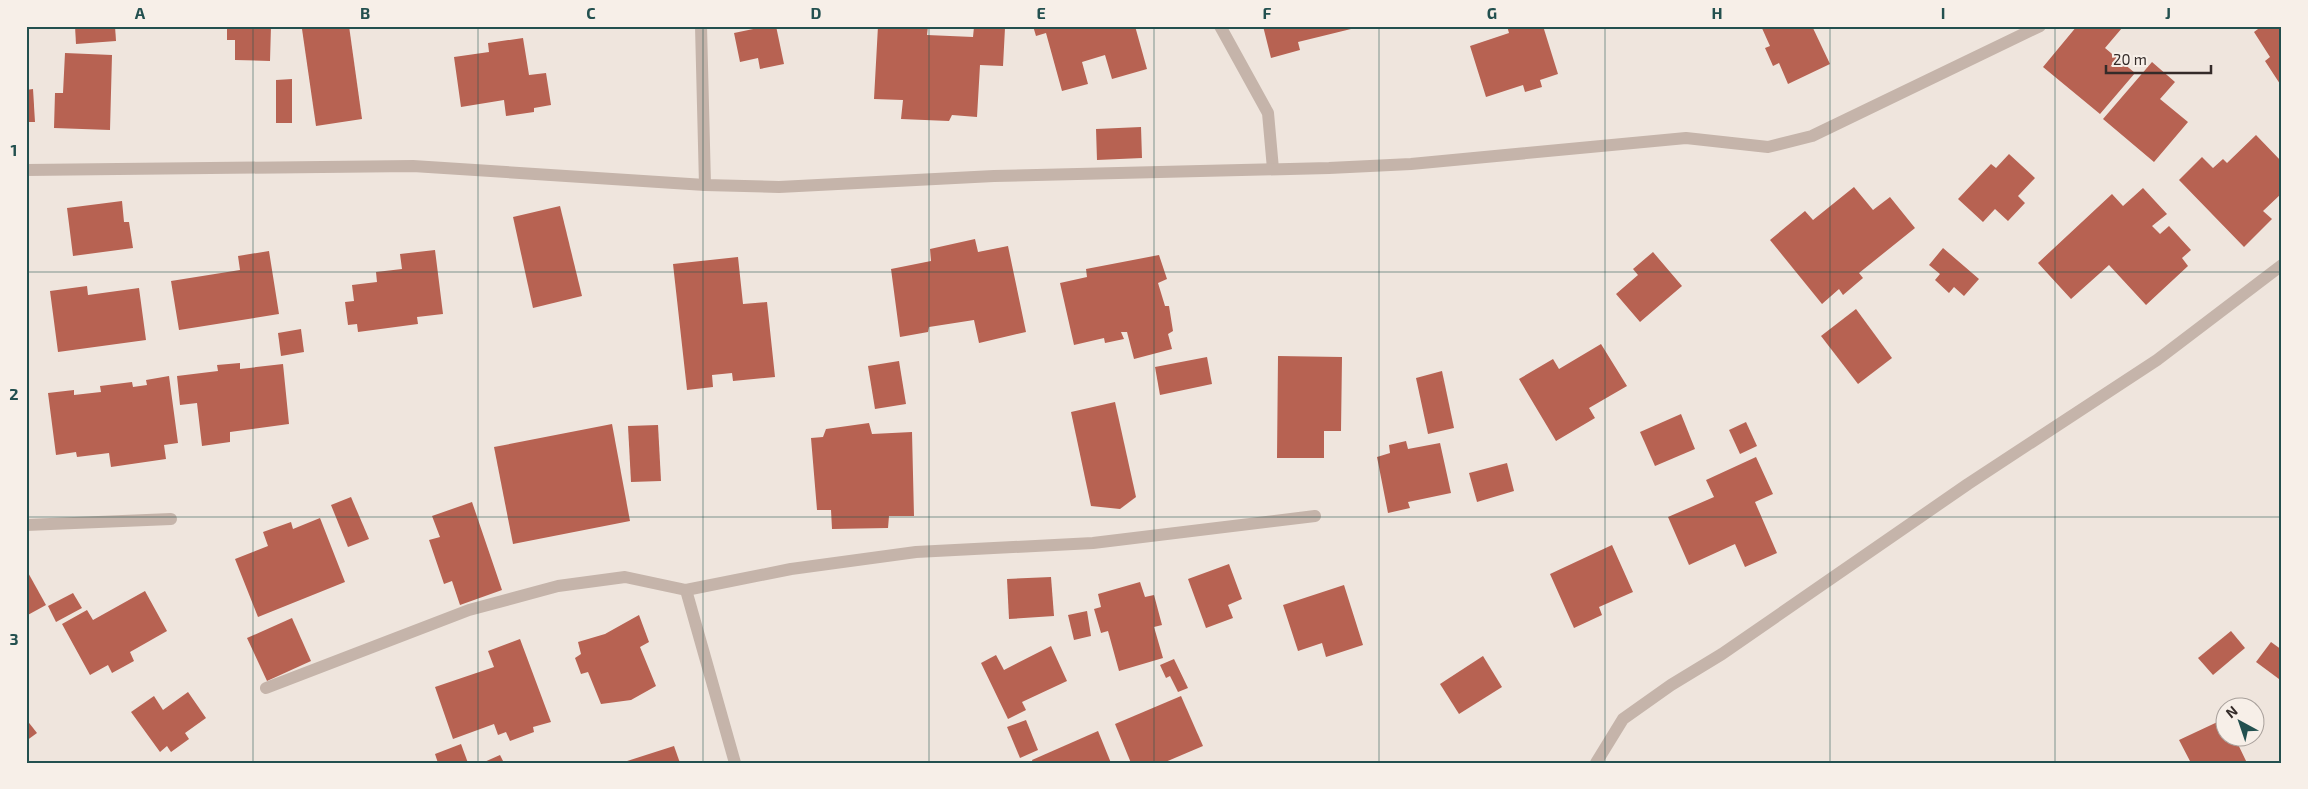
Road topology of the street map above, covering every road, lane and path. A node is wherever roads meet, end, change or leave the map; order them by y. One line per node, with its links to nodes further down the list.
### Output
1 (701, 26): 6 (street)
2 (1220, 26): 4 (street)
3 (2040, 26): 4 (street)
4 (1273, 169): 6 (street)
5 (26, 170): 6 (street)
6 (705, 185)
7 (2282, 265): 14 (street)
8 (1315, 516): 11 (street)
9 (171, 519): 10 (street)
10 (26, 525)
11 (686, 590): 12 (street); 13 (street)
12 (266, 688)
13 (735, 763)
14 (1596, 763)

